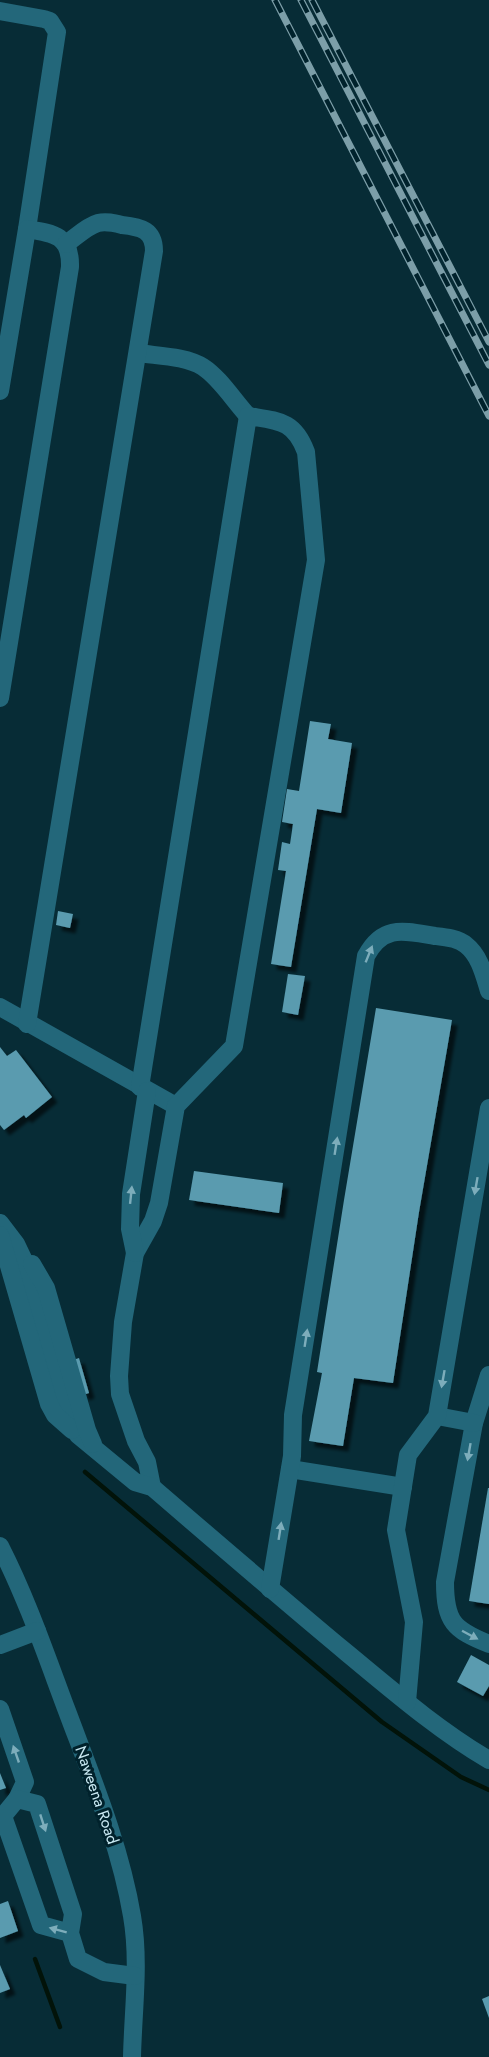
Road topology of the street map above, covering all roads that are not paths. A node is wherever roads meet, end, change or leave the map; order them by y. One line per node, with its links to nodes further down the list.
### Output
1 (0, 11): 2 (street)
2 (27, 229): 3 (street); 5 (street)
3 (66, 244): 4 (street); 7 (street)
4 (138, 353): 6 (street); 10 (street)
5 (0, 391)
6 (248, 416): 11 (street); 12 (street)
7 (0, 698)
8 (489, 991): 24 (street, one-way to 8)
9 (0, 1007): 10 (street)
10 (27, 1024): 11 (street)
11 (143, 1089): 12 (street); 16 (street, one-way to 11)
12 (176, 1106): 16 (street)
13 (489, 1108): 20 (street, one-way to 20)
14 (0, 1223): 15 (street)
15 (8, 1239): 17 (street); 18 (street); 23 (street)
16 (135, 1253): 25 (street)
17 (6, 1267): 18 (street)
18 (33, 1316): 22 (street); 22 (street)
19 (489, 1375): 21 (street)
20 (436, 1416): 21 (street); 26 (street)
21 (474, 1423): 31 (street, one-way to 31)
22 (78, 1435): 23 (street)
23 (100, 1453): 25 (street)
24 (290, 1469): 26 (street); 29 (street, one-way to 24)
25 (152, 1487): 29 (street)
26 (403, 1487): 27 (street)
27 (396, 1530): 33 (street); 33 (street)
28 (0, 1546): 30 (street, Naweena Road)
29 (270, 1589): 34 (street)
30 (37, 1631): 32 (street); 39 (street, Naweena Road)
31 (489, 1644)
32 (0, 1646)
33 (411, 1653): 34 (street)
34 (407, 1702): 36 (street)
35 (0, 1709): 37 (street, one-way to 35)
36 (489, 1760)
37 (17, 1799): 38 (street, one-way to 38); 38 (street, one-way to 37)
38 (70, 1933): 39 (street)
39 (135, 1976): 40 (street, Naweena Road)
40 (132, 2057)

